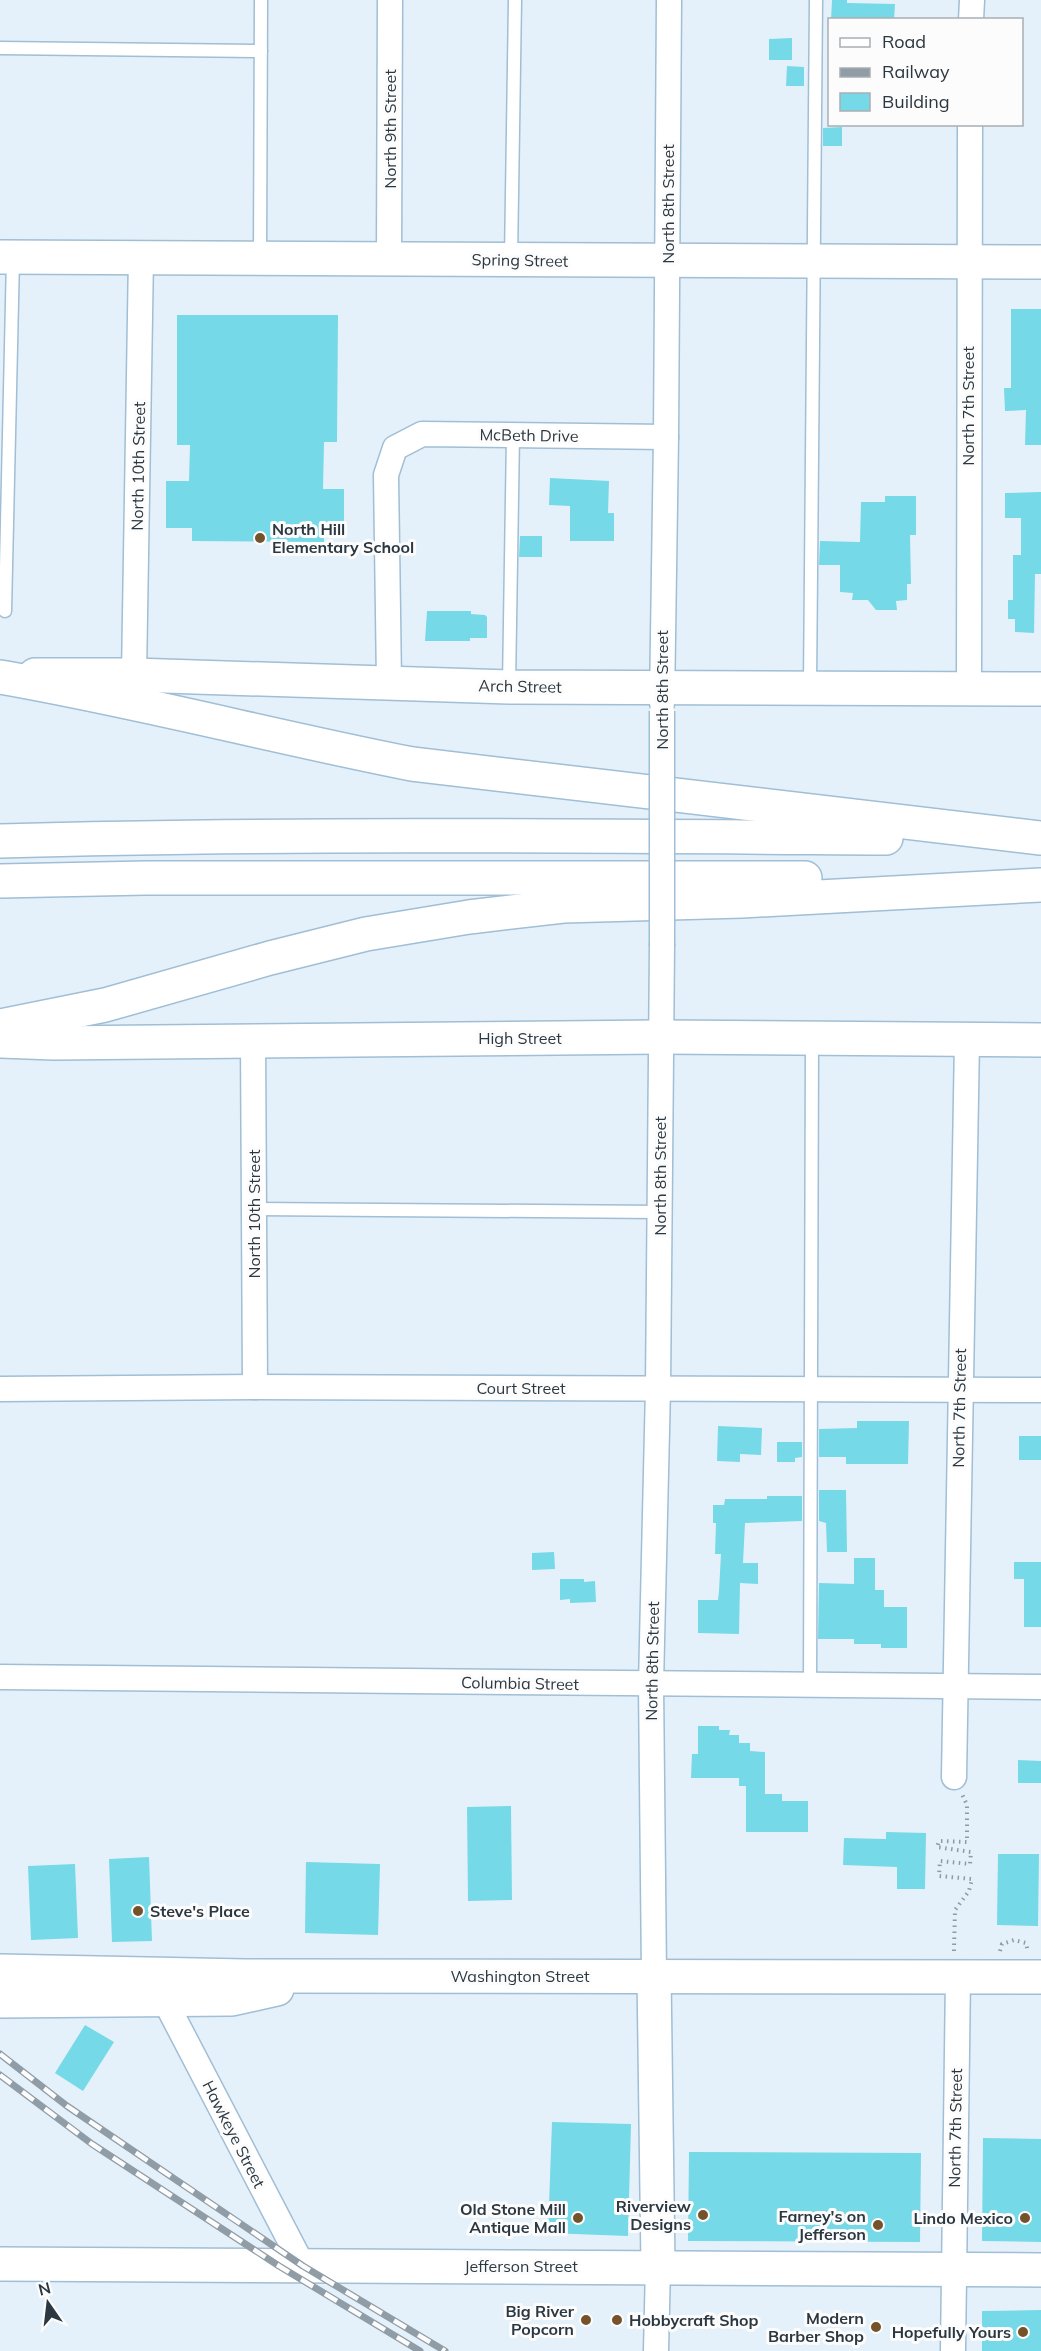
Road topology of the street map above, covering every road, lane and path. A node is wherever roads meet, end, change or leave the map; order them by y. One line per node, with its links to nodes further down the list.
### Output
1 (261, 0): 9 (lane)
2 (390, 0): 14 (street, North 9th Street)
3 (515, 0): 15 (lane)
4 (669, 0): 16 (street, North 8th Street)
5 (816, 0): 17 (lane)
6 (972, 0): 7 (street)
7 (971, 18)
8 (0, 48): 9 (lane)
9 (261, 51): 13 (lane)
10 (970, 126): 18 (street, North 7th Street)
11 (7, 256): 12 (main road, Spring Street); 22 (lane)
12 (141, 256): 13 (main road, Spring Street); 23 (street, North 10th Street)
13 (260, 257): 14 (main road, Spring Street)
14 (389, 259): 15 (main road, Spring Street)
15 (511, 260): 16 (main road, Spring Street)
16 (668, 261): 17 (main road, Spring Street); 21 (street, North 8th Street)
17 (814, 261): 18 (main road, Spring Street); 27 (lane)
18 (968, 262): 19 (main road, Spring Street); 28 (street, North 7th Street)
19 (1041, 262)
20 (513, 435): 21 (street, McBeth Drive); 25 (street, McBeth Drive); 26 (lane)
21 (666, 437): 30 (street, North 8th Street)
22 (5, 611)
23 (134, 675): 24 (main road, Arch Street); 25 (main road, Arch Street)
24 (0, 676): 31 (main road)
25 (389, 682): 26 (main road, Arch Street)
26 (509, 687): 30 (main road, Arch Street)
27 (810, 687): 28 (main road, Arch Street); 30 (main road, Arch Street)
28 (969, 688): 29 (main road, Arch Street)
29 (1041, 689)
30 (662, 699): 36 (street, North 8th Street, bridge)
31 (1041, 839): 32 (main road)
32 (0, 841)
33 (0, 881): 34 (main road)
34 (1041, 883): 35 (main road)
35 (0, 1026)
36 (660, 1037): 37 (main road, High Street); 38 (main road, High Street); 43 (street, North 8th Street)
37 (812, 1039): 39 (main road, High Street); 48 (lane)
38 (253, 1040): 41 (main road, High Street); 42 (street, North 10th Street)
39 (967, 1040): 40 (main road, High Street); 47 (street, North 7th Street)
40 (1041, 1040)
41 (0, 1041)
42 (255, 1209): 43 (lane); 44 (street, North 10th Street)
43 (660, 1212): 45 (street, North 8th Street)
44 (255, 1387): 45 (street, Court Street); 46 (street, Court Street)
45 (658, 1388): 48 (street, Court Street); 51 (street, North 8th Street)
46 (0, 1389)
47 (960, 1389): 48 (street, Court Street); 49 (street, Court Street); 53 (street, North 7th Street)
48 (809, 1390): 52 (lane)
49 (1041, 1390)
50 (0, 1677): 51 (street, Columbia Street)
51 (651, 1684): 52 (street, Columbia Street); 62 (street, North 8th Street)
52 (810, 1686): 53 (street, Columbia Street)
53 (954, 1686): 54 (street, Columbia Street); 55 (street, North 7th Street)
54 (1041, 1687)
55 (954, 1777): 58 (path)
56 (0, 1950): 61 (main road)
57 (999, 1952): 59 (path)
58 (956, 1964): 59 (main road, Washington Street); 62 (main road, Washington Street); 68 (street, North 7th Street)
59 (1035, 1964)
60 (0, 1971): 61 (main road, Washington Street)
61 (319, 1976): 62 (main road, Washington Street); 64 (main road)
62 (654, 1976): 67 (main road, North 8th Street)
63 (0, 2001): 64 (main road)
64 (165, 2001): 66 (street, Hawkeye Street)
65 (0, 2264): 66 (main road, Jefferson Street)
66 (303, 2266): 67 (main road, Jefferson Street)
67 (658, 2266): 68 (main road, Jefferson Street); 70 (street, North 8th Street)
68 (953, 2269): 69 (main road, Jefferson Street); 71 (street, North 7th Street)
69 (1041, 2270)
70 (656, 2351)
71 (953, 2351)

